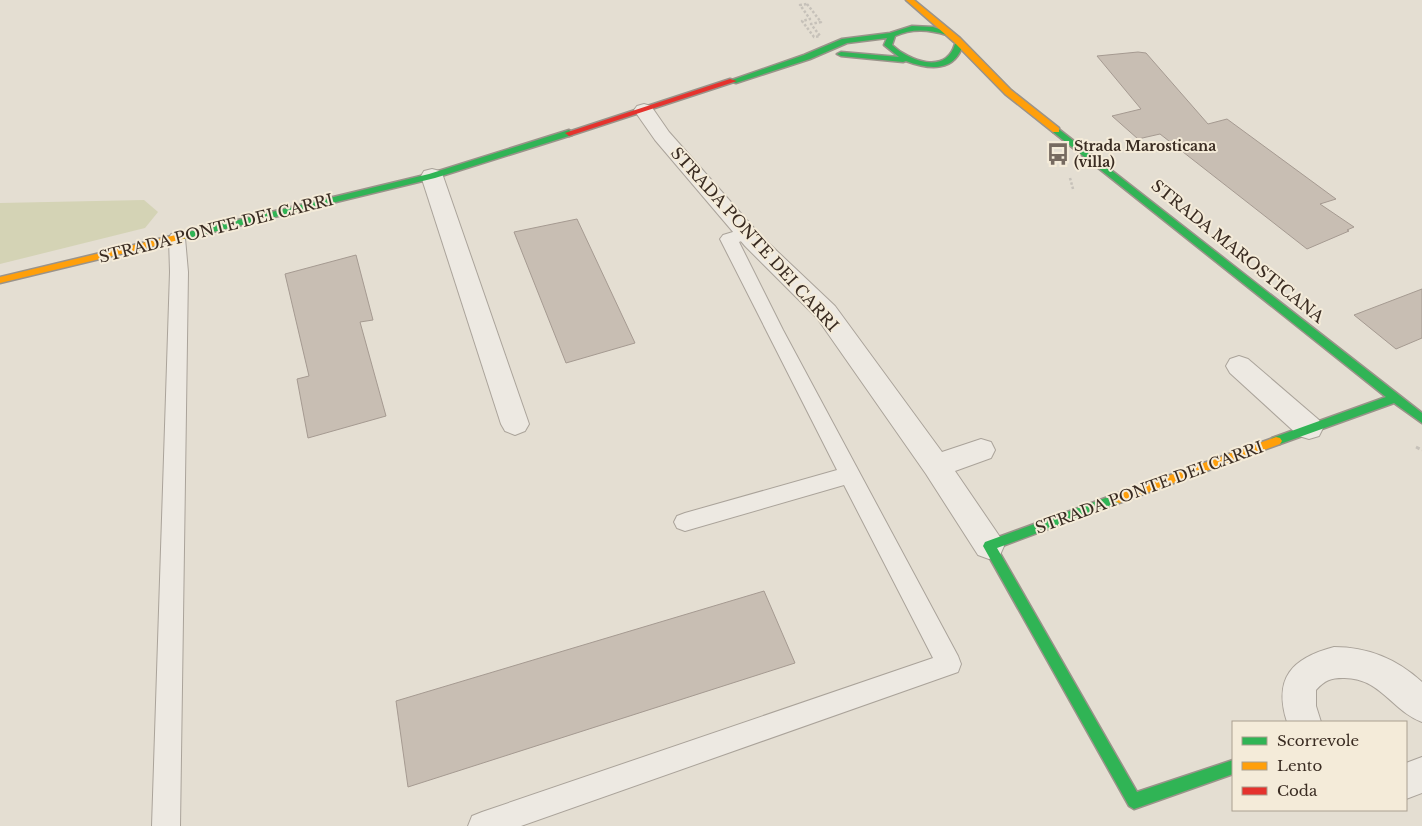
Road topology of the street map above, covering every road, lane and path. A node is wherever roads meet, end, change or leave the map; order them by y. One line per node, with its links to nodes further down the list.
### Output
1 (910, 0): 3 (street, STRADA MAROSTICANA); 4 (street, STRADA MAROSTICANA)
2 (800, 5): 2 (path)
3 (905, 29): 4 (street); 5 (street)
4 (947, 33): 6 (street, STRADA MAROSTICANA)
5 (892, 35): 7 (street, STRADA PONTE DEI CARRI); 8 (street)
6 (959, 44): 9 (street); 12 (street, STRADA MAROSTICANA)
7 (807, 56): 8 (street, STRADA PONTE DEI CARRI); 13 (street, STRADA PONTE DEI CARRI)
8 (903, 60): 9 (street)
9 (935, 64): 10 (street)
10 (953, 71)
11 (981, 82): 12 (street, STRADA MAROSTICANA)
12 (1008, 92): 21 (street, STRADA MAROSTICANA)
13 (644, 110): 15 (street, STRADA PONTE DEI CARRI); 17 (street, STRADA PONTE DEI CARRI)
14 (1066, 174): 16 (path)
15 (432, 176): 18 (street, STRADA PONTE DEI CARRI); 23 (street)
16 (1073, 189)
17 (746, 233): 26 (street, STRADA PONTE DEI CARRI); 27 (lane)
18 (177, 238): 19 (street, STRADA PONTE DEI CARRI); 35 (lane)
19 (0, 280)
20 (1238, 366): 24 (street)
21 (1395, 398): 22 (street, STRADA MAROSTICANA); 24 (street, STRADA PONTE DEI CARRI)
22 (1422, 419)
23 (515, 424)
24 (1309, 428): 29 (street, STRADA PONTE DEI CARRI)
25 (981, 450): 26 (street)
26 (936, 466): 29 (street, STRADA PONTE DEI CARRI)
27 (850, 475): 28 (lane); 36 (lane)
28 (685, 522)
29 (989, 546): 32 (street, STRADA PONTE DEI CARRI)
30 (1422, 706): 31 (street)
31 (1304, 721)
32 (1232, 767)
33 (1422, 775): 34 (street)
34 (1407, 781)
35 (166, 826)
36 (482, 826)

